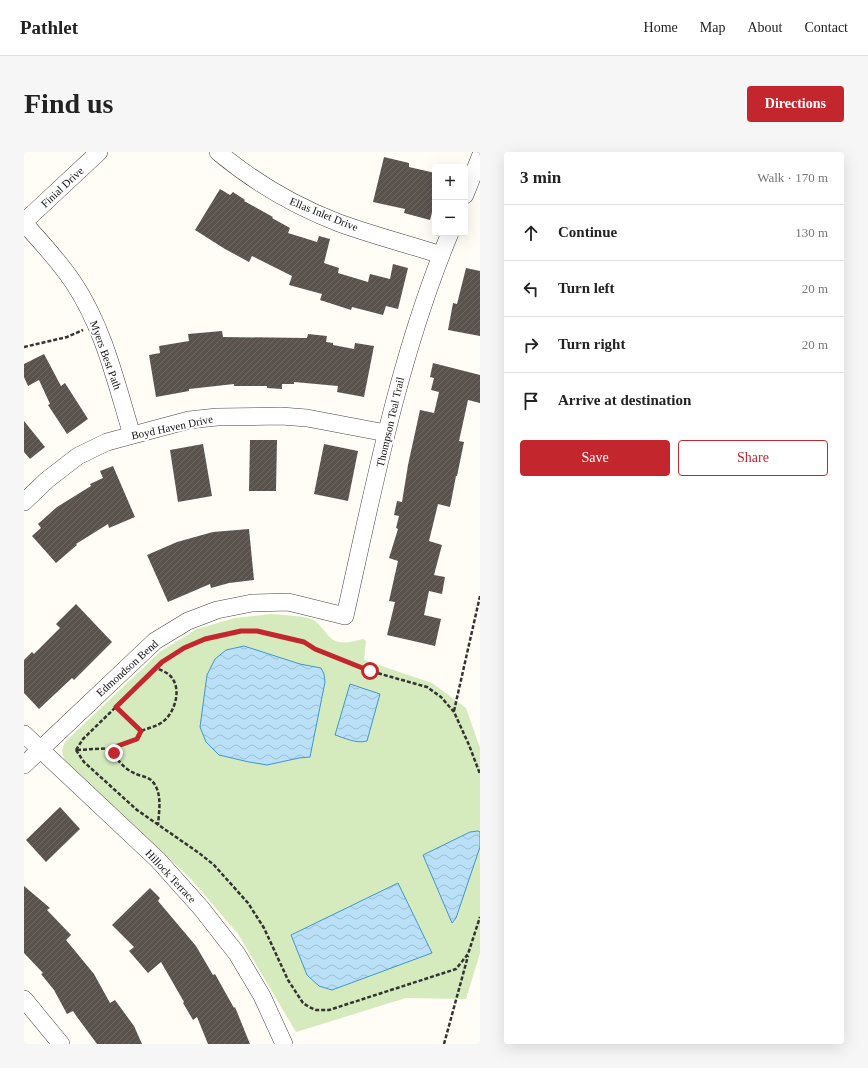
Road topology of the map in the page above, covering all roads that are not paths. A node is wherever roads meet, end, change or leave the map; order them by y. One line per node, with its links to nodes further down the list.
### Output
1 (99, 152): 5 (street, Finial Drive)
2 (218, 152): 7 (street, Ellas Inlet Drive)
3 (480, 157): 4 (street)
4 (468, 187)
5 (24, 223): 9 (street, Myers Best Path)
6 (449, 236): 7 (street, Thompson Teal Trail)
7 (441, 254): 8 (street, Thompson Teal Trail)
8 (386, 433): 9 (street, Boyd Haven Drive); 11 (street, Thompson Teal Trail)
9 (132, 435): 10 (street, Boyd Haven Drive)
10 (24, 502)
11 (345, 616): 13 (street, Edmondson Bend)
12 (24, 734): 13 (street, Hillock Terrace)
13 (40, 750): 14 (street, Edmondson Bend); 17 (street, Hillock Terrace)
14 (24, 765)
15 (24, 999): 16 (street)
16 (61, 1044)
17 (284, 1044)

